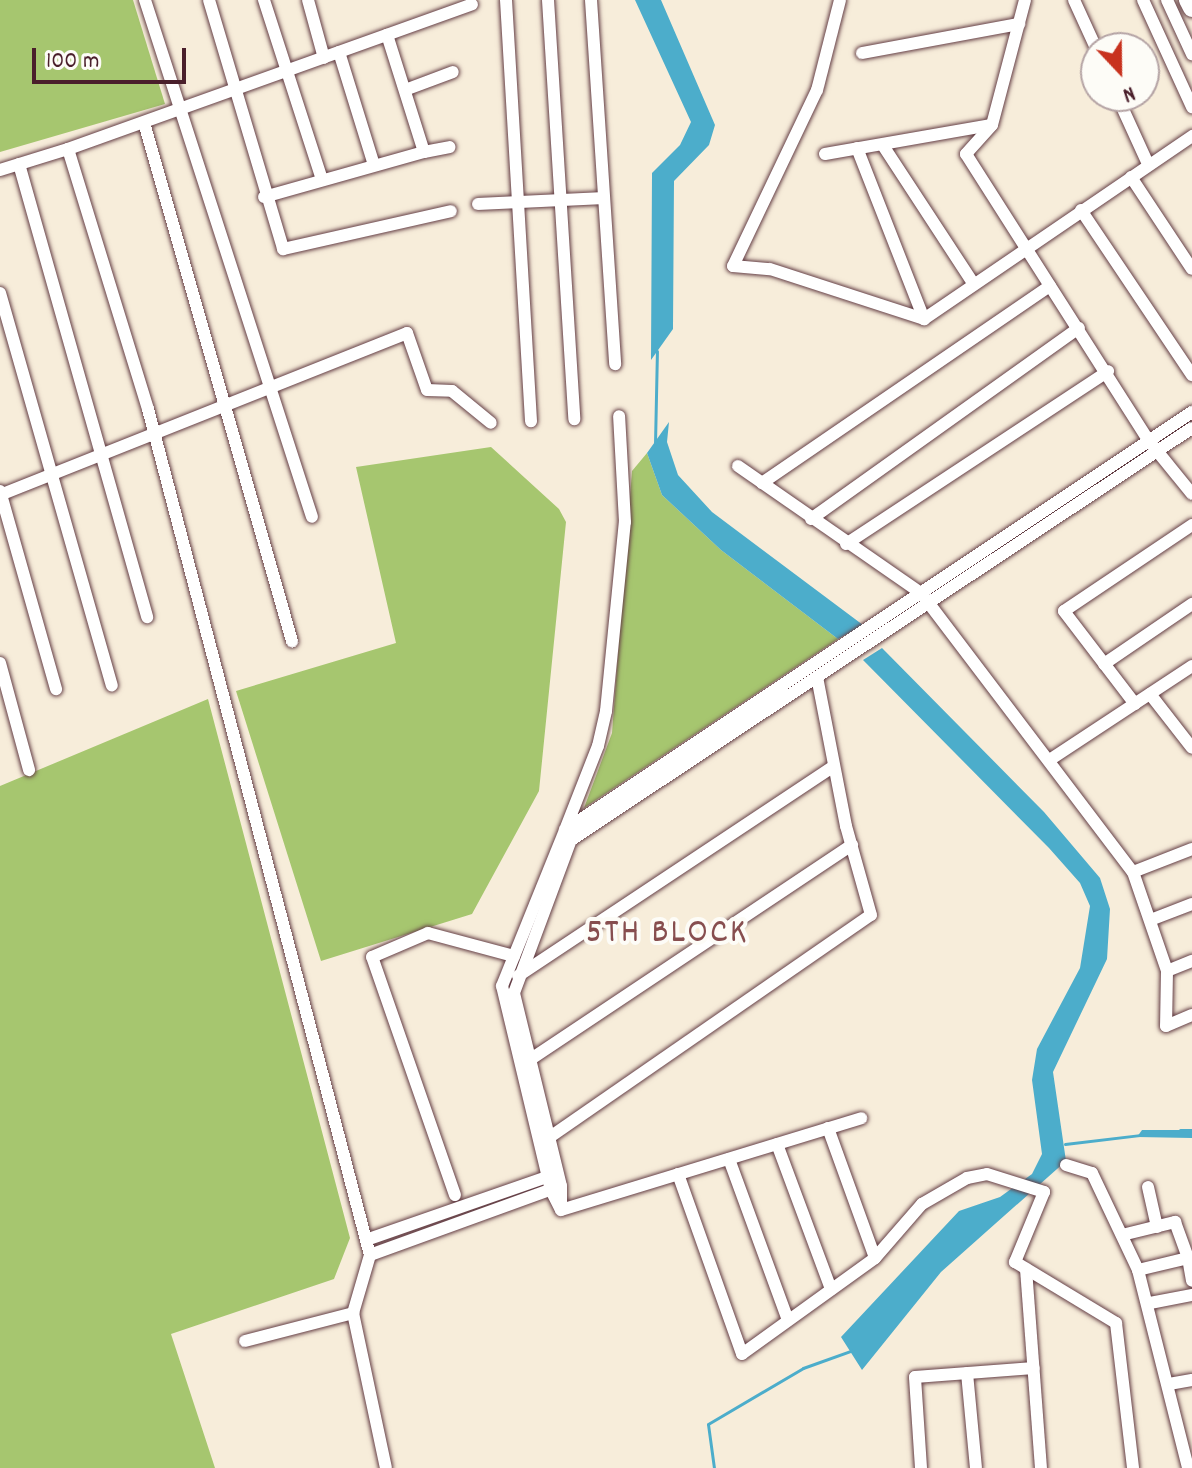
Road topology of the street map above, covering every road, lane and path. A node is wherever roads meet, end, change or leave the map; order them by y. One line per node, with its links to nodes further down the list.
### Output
1 (145, 0): 29 (street)
2 (209, 0): 26 (street)
3 (264, 0): 24 (street)
4 (308, 0): 22 (street)
5 (506, 0): 48 (street)
6 (548, 0): 47 (street)
7 (591, 0): 46 (street)
8 (840, 0): 57 (street)
9 (1025, 0): 16 (street)
10 (1074, 0): 17 (street)
11 (1143, 0): 27 (street)
12 (1167, 0): 21 (street)
13 (1188, 0): 15 (highway)
14 (472, 4): 18 (street)
15 (1192, 8)
16 (1019, 24): 20 (street); 30 (street)
17 (1089, 32)
18 (387, 35): 19 (street); 25 (street)
19 (339, 52): 22 (street); 41 (street)
20 (862, 53)
21 (1192, 54)
22 (324, 58): 24 (street)
23 (453, 72): 25 (street)
24 (285, 73): 26 (street); 44 (street)
25 (405, 90): 37 (street)
26 (237, 91): 29 (street); 45 (street)
27 (1192, 107)
28 (1124, 112): 40 (street)
29 (180, 113): 31 (street); 62 (street)
30 (992, 125): 34 (street); 52 (street)
31 (145, 126): 36 (street); 63 (street)
32 (1192, 136): 40 (street)
33 (450, 147): 37 (street)
34 (884, 147): 35 (street); 54 (street)
35 (857, 148): 38 (street); 57 (street)
36 (68, 149): 39 (street); 70 (street)
37 (424, 152): 41 (street)
38 (825, 154)
39 (19, 164): 42 (street); 72 (street)
40 (1148, 164): 43 (street)
41 (374, 165): 44 (street)
42 (0, 170)
43 (1131, 177): 50 (street); 53 (street)
44 (322, 180): 45 (street)
45 (264, 197): 51 (street)
46 (604, 198): 47 (street); 59 (street)
47 (560, 200): 48 (street); 66 (street)
48 (518, 202): 49 (street); 67 (street)
49 (478, 204)
50 (1081, 210): 52 (street); 61 (street)
51 (451, 211)
52 (1029, 248): 54 (street); 55 (street)
53 (1192, 269)
54 (973, 283): 57 (street)
55 (1050, 286): 58 (street); 75 (street)
56 (0, 293): 74 (street)
57 (924, 319)
58 (1079, 328): 60 (street); 79 (street)
59 (615, 364)
60 (1108, 371): 71 (street); 81 (street)
61 (1192, 375)
62 (271, 383): 63 (street); 68 (street); 78 (street)
63 (224, 403): 70 (street); 85 (street)
64 (1192, 412): 71 (street)
65 (619, 416): 98 (street)
66 (574, 419)
67 (531, 421)
68 (491, 423)
69 (1192, 428): 71 (street)
70 (154, 434): 72 (street); 123 (street)
71 (1153, 446): 77 (street); 82 (street)
72 (103, 454): 74 (street); 84 (street)
73 (738, 466): 75 (street)
74 (55, 472): 76 (street); 90 (street)
75 (762, 483): 79 (street)
76 (0, 493): 91 (street)
77 (1192, 494)
78 (312, 517)
79 (811, 519): 81 (street)
80 (1192, 525): 87 (street)
81 (846, 544): 82 (street)
82 (925, 598): 89 (street); 95 (street); 98 (street)
83 (1192, 604): 87 (street)
84 (147, 617)
85 (292, 641)
86 (0, 663): 97 (street)
87 (1104, 664): 93 (street)
88 (1192, 666): 92 (street)
89 (817, 677): 96 (street); 98 (street)
90 (112, 685)
91 (56, 689)
92 (1150, 694): 93 (street); 94 (street)
93 (1135, 704): 95 (street)
94 (1192, 748)
95 (1051, 759): 101 (street)
96 (834, 766): 99 (street); 107 (street)
97 (29, 770)
98 (568, 835): 104 (street); 107 (street)
99 (852, 845): 110 (street); 113 (street)
100 (1192, 849): 101 (street)
101 (1133, 872): 103 (street)
102 (1192, 904): 103 (street)
103 (1153, 919): 106 (street)
104 (514, 956): 108 (street); 120 (street)
105 (1192, 961): 106 (street)
106 (1167, 971): 109 (street)
107 (518, 977): 108 (street); 110 (street)
108 (502, 986): 118 (street)
109 (1192, 1015)
110 (531, 1059): 113 (street)
111 (861, 1118): 112 (street)
112 (828, 1128): 114 (street); 125 (street)
113 (550, 1137): 118 (street)
114 (777, 1144): 115 (street); 130 (street)
115 (729, 1159): 117 (street); 134 (street)
116 (1066, 1165): 122 (street)
117 (678, 1174): 118 (street); 134 (street)
118 (555, 1181): 123 (street); 124 (street)
119 (1148, 1187): 121 (street)
120 (455, 1195)
121 (1157, 1227): 122 (street); 126 (street)
122 (1122, 1235): 128 (street)
123 (366, 1240): 124 (street)
124 (370, 1255): 133 (street)
125 (875, 1258): 127 (street); 130 (street)
126 (1188, 1258): 128 (street); 129 (street)
127 (1026, 1269): 136 (street); 144 (street)
128 (1138, 1270): 132 (street)
129 (1192, 1281)
130 (831, 1289): 134 (street)
131 (1192, 1295): 132 (street)
132 (1150, 1303): 139 (street)
133 (353, 1313): 135 (street); 140 (street)
134 (788, 1320)
135 (245, 1341)
136 (1034, 1368): 137 (street); 143 (street)
137 (967, 1373): 141 (street); 142 (street)
138 (1192, 1380): 139 (street)
139 (1169, 1384): 145 (street)
140 (386, 1468)
141 (921, 1468)
142 (976, 1468)
143 (1041, 1468)
144 (1133, 1468)
145 (1188, 1468)

